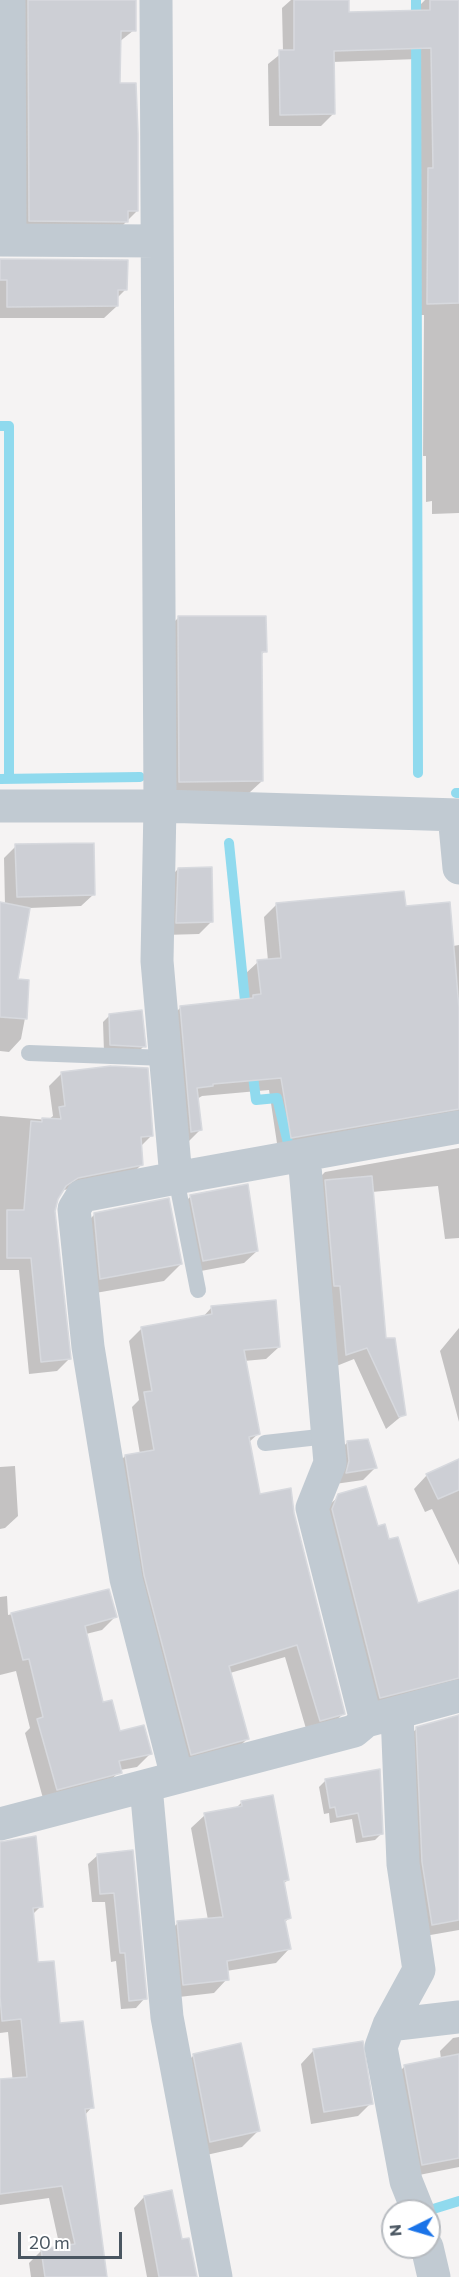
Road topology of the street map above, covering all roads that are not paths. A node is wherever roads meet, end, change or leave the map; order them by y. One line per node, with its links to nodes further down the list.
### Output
1 (9, 0): 3 (street)
2 (156, 0): 4 (street)
3 (5, 240): 4 (street)
4 (157, 241): 6 (street)
5 (0, 806): 6 (street)
6 (160, 806): 7 (street); 10 (street)
7 (457, 815): 8 (street)
8 (459, 868)
9 (29, 1053): 10 (lane)
10 (166, 1058): 13 (street)
11 (459, 1127): 12 (street)
12 (304, 1155): 13 (street); 15 (street)
13 (176, 1178): 14 (lane); 19 (street)
14 (198, 1290)
15 (328, 1436): 16 (lane); 18 (street)
16 (265, 1443)
17 (459, 1696): 18 (street)
18 (381, 1717): 19 (street); 23 (street)
19 (177, 1777): 20 (street)
20 (146, 1786): 21 (street); 26 (street)
21 (0, 1824)
22 (459, 2017): 23 (street)
23 (389, 2025): 24 (street)
24 (413, 2199)
25 (430, 2259): 27 (street)
26 (216, 2277)
27 (434, 2277)

